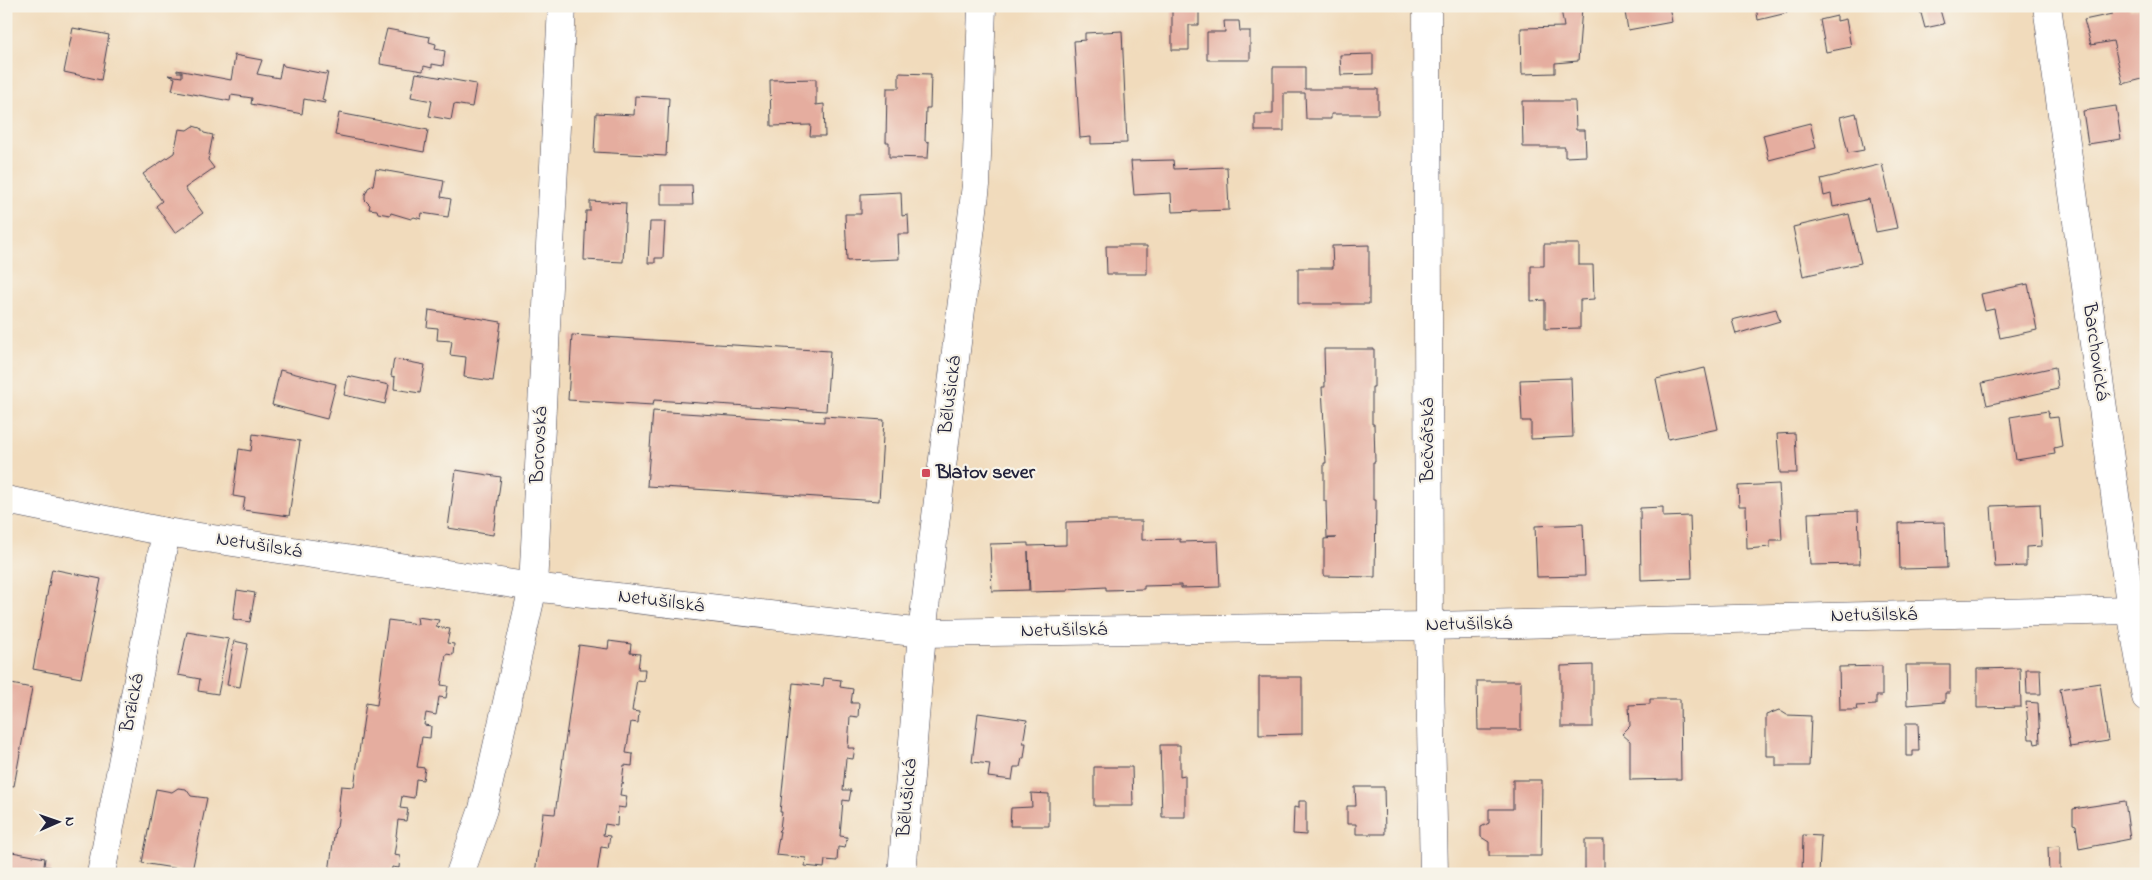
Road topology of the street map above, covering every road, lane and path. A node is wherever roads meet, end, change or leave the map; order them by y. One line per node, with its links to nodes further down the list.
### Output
1 (562, 6): 7 (street, Borovská)
2 (982, 6): 10 (street, Bělušická)
3 (1427, 6): 9 (street, Bečvářská)
4 (2047, 6): 8 (street, Barchovická)
5 (6, 500): 6 (street, Netušilská)
6 (166, 532): 7 (street, Netušilská); 12 (street, Brzická)
7 (533, 587): 10 (street, Netušilská); 13 (street, Borovská)
8 (2131, 610): 9 (street, Netušilská); 11 (street, Barchovická)
9 (1429, 626): 10 (street, Netušilská); 15 (street, Bečvářská)
10 (922, 633): 14 (street, Bělušická)
11 (2146, 697)
12 (101, 874)
13 (460, 874)
14 (902, 874)
15 (1434, 874)

